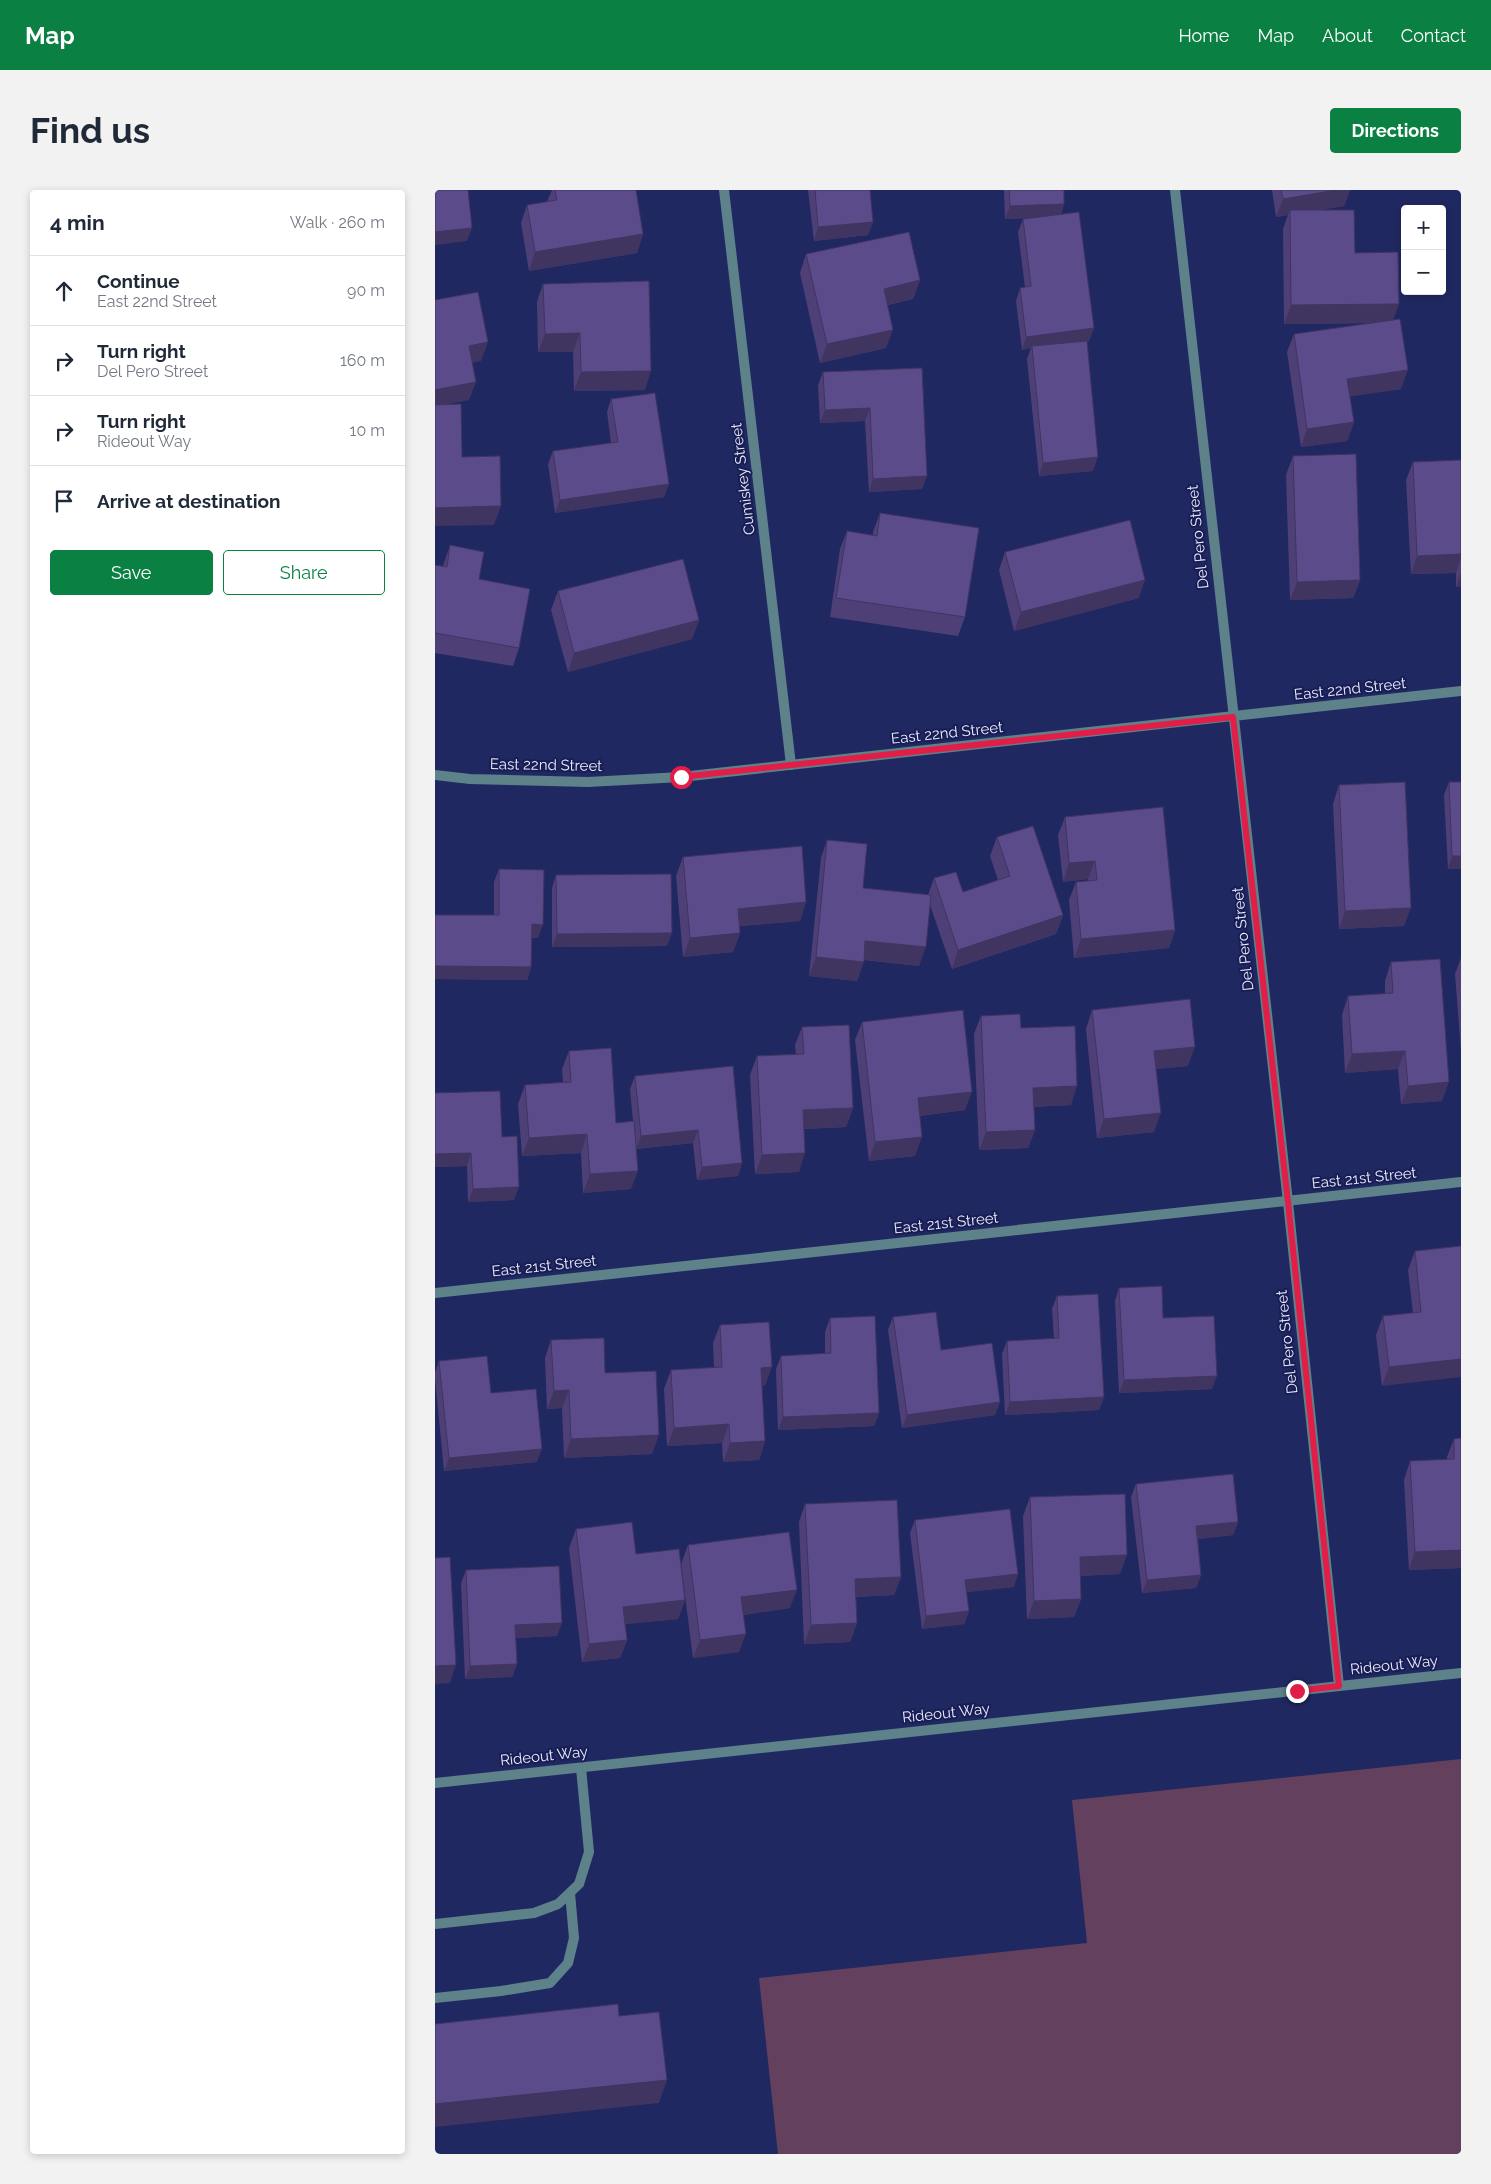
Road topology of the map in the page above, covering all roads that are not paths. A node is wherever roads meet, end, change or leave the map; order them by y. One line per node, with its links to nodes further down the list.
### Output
1 (724, 190): 5 (street, Cumiskey Street)
2 (1175, 190): 4 (street, Del Pero Street)
3 (1461, 692): 4 (street, East 22nd Street)
4 (1233, 717): 5 (street, East 22nd Street); 8 (street, Del Pero Street)
5 (791, 765): 6 (street, East 22nd Street)
6 (435, 776)
7 (1461, 1182): 8 (street, East 21st Street)
8 (1288, 1202): 9 (street, East 21st Street); 11 (street, Del Pero Street)
9 (435, 1292)
10 (1461, 1673): 11 (street, Rideout Way)
11 (1339, 1686): 12 (street, Rideout Way)
12 (581, 1768): 13 (street, Rideout Way); 14 (street)
13 (435, 1783)
14 (570, 1893): 15 (street); 16 (street)
15 (435, 1924)
16 (435, 1998)

